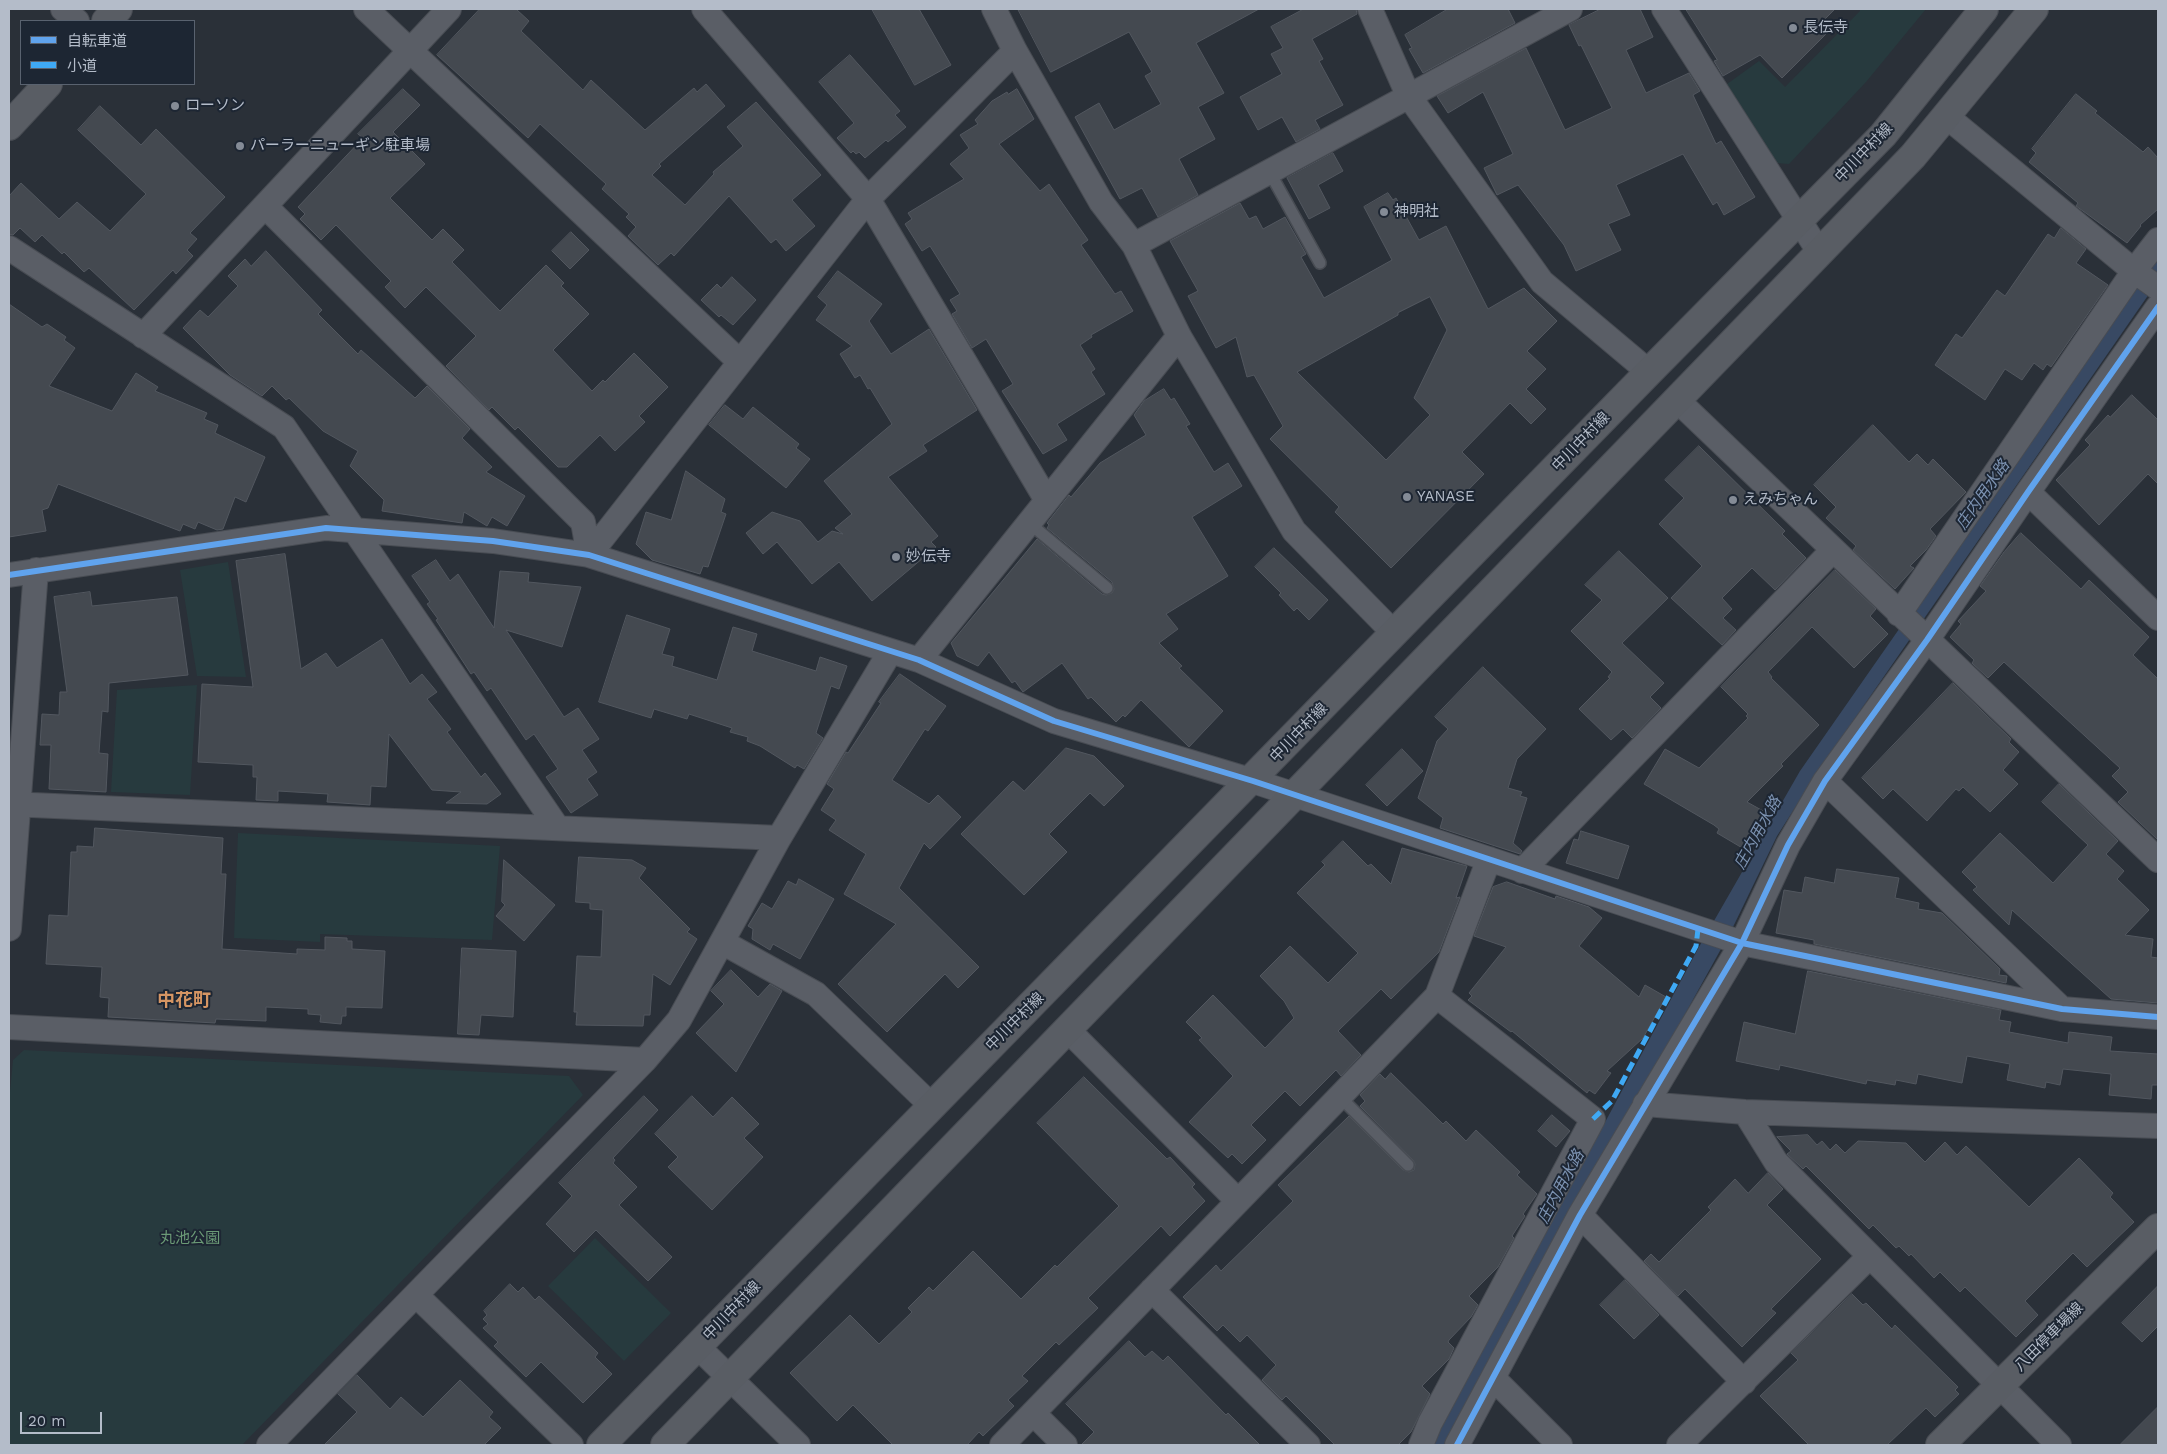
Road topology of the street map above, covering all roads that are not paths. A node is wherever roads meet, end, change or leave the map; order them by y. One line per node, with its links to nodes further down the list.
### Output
1 (63, 9): 12 (street)
2 (118, 9): 13 (main road)
3 (366, 9): 14 (street)
4 (448, 9): 14 (street)
5 (704, 9): 21 (street)
6 (994, 9): 15 (street)
7 (1370, 9): 17 (street)
8 (1570, 9): 17 (street)
9 (1664, 9): 23 (street)
10 (1984, 9): 23 (main road, 中川中村線)
11 (2034, 9): 18 (main road)
12 (76, 20)
13 (107, 20)
14 (410, 51): 22 (street); 33 (street)
15 (1015, 51): 21 (street); 25 (street)
16 (47, 85): 19 (main road)
17 (1408, 95): 20 (street); 34 (street)
18 (1946, 116): 27 (main road); 29 (street)
19 (9, 126)
20 (1269, 171): 25 (street); 28 (lane)
21 (868, 199): 33 (street); 37 (street)
22 (265, 206): 31 (street); 41 (street)
23 (1798, 221): 27 (street); 34 (main road, 中川中村線)
24 (2158, 240): 29 (street)
25 (1134, 245): 32 (street)
26 (9, 248): 31 (street)
27 (1820, 253): 35 (main road)
28 (1320, 263)
29 (2145, 279): 46 (street)
30 (2158, 308): 36 (street)
31 (143, 336): 39 (street)
32 (1178, 336): 37 (street); 47 (street)
33 (740, 362): 41 (street)
34 (1649, 372): 47 (main road, 中川中村線)
35 (1678, 401): 40 (street); 52 (main road)
36 (2028, 492): 45 (street); 46 (street)
37 (1046, 499): 38 (street)
38 (1028, 522): 44 (lane); 49 (street)
39 (353, 529): 41 (street); 42 (street); 54 (street)
40 (1833, 550): 46 (street); 58 (street)
41 (589, 555): 48 (street)
42 (36, 570): 43 (street); 53 (street)
43 (9, 575)
44 (1107, 588)
45 (2158, 618)
46 (1912, 626): 51 (street); 57 (street)
47 (1396, 634): 50 (main road, 中川中村線)
48 (890, 652): 49 (street); 55 (street)
49 (918, 660): 50 (street)
50 (1252, 781): 52 (street); 70 (main road, 中川中村線)
51 (1825, 781): 60 (street); 63 (street)
52 (1295, 794): 56 (street); 66 (main road)
53 (14, 804): 54 (street); 59 (street)
54 (557, 827): 55 (street)
55 (779, 838): 61 (street)
56 (1489, 860): 58 (street); 62 (street)
57 (2158, 860)
58 (1522, 870): 60 (street)
59 (9, 929)
60 (1736, 941): 63 (street); 69 (street)
61 (722, 942): 67 (street); 70 (street)
62 (1437, 996): 68 (street); 94 (street)
63 (2062, 1009): 64 (street)
64 (2158, 1017)
65 (9, 1027): 67 (street)
66 (1068, 1030): 74 (street); 81 (main road)
67 (645, 1060): 79 (street)
68 (1340, 1097): 73 (lane); 74 (street)
69 (1645, 1104): 71 (street); 75 (street)
70 (932, 1106): 80 (main road, 中川中村線)
71 (1745, 1112): 72 (street); 77 (street)
72 (2158, 1126)
73 (1408, 1165)
74 (1238, 1201): 78 (street)
75 (1580, 1215): 82 (street); 83 (street)
76 (2158, 1228): 84 (main road, 八田停車場線)
77 (1870, 1256): 83 (street); 84 (street)
78 (1152, 1290): 85 (street); 93 (street)
79 (416, 1295): 86 (street); 87 (street)
80 (698, 1347): 81 (street); 88 (main road, 中川中村線)
81 (730, 1378): 89 (main road); 90 (street)
82 (1494, 1378): 95 (street); 96 (street)
83 (1744, 1382): 97 (street)
84 (2000, 1386): 98 (main road, 八田停車場線); 99 (street)
85 (1033, 1413): 91 (street); 92 (street)
86 (269, 1445)
87 (571, 1445)
88 (601, 1445)
89 (665, 1445)
90 (798, 1445)
91 (1002, 1445)
92 (1065, 1445)
93 (1308, 1445)
94 (1421, 1445)
95 (1457, 1445)
96 (1560, 1445)
97 (1679, 1445)
98 (1940, 1445)
99 (2059, 1445)

